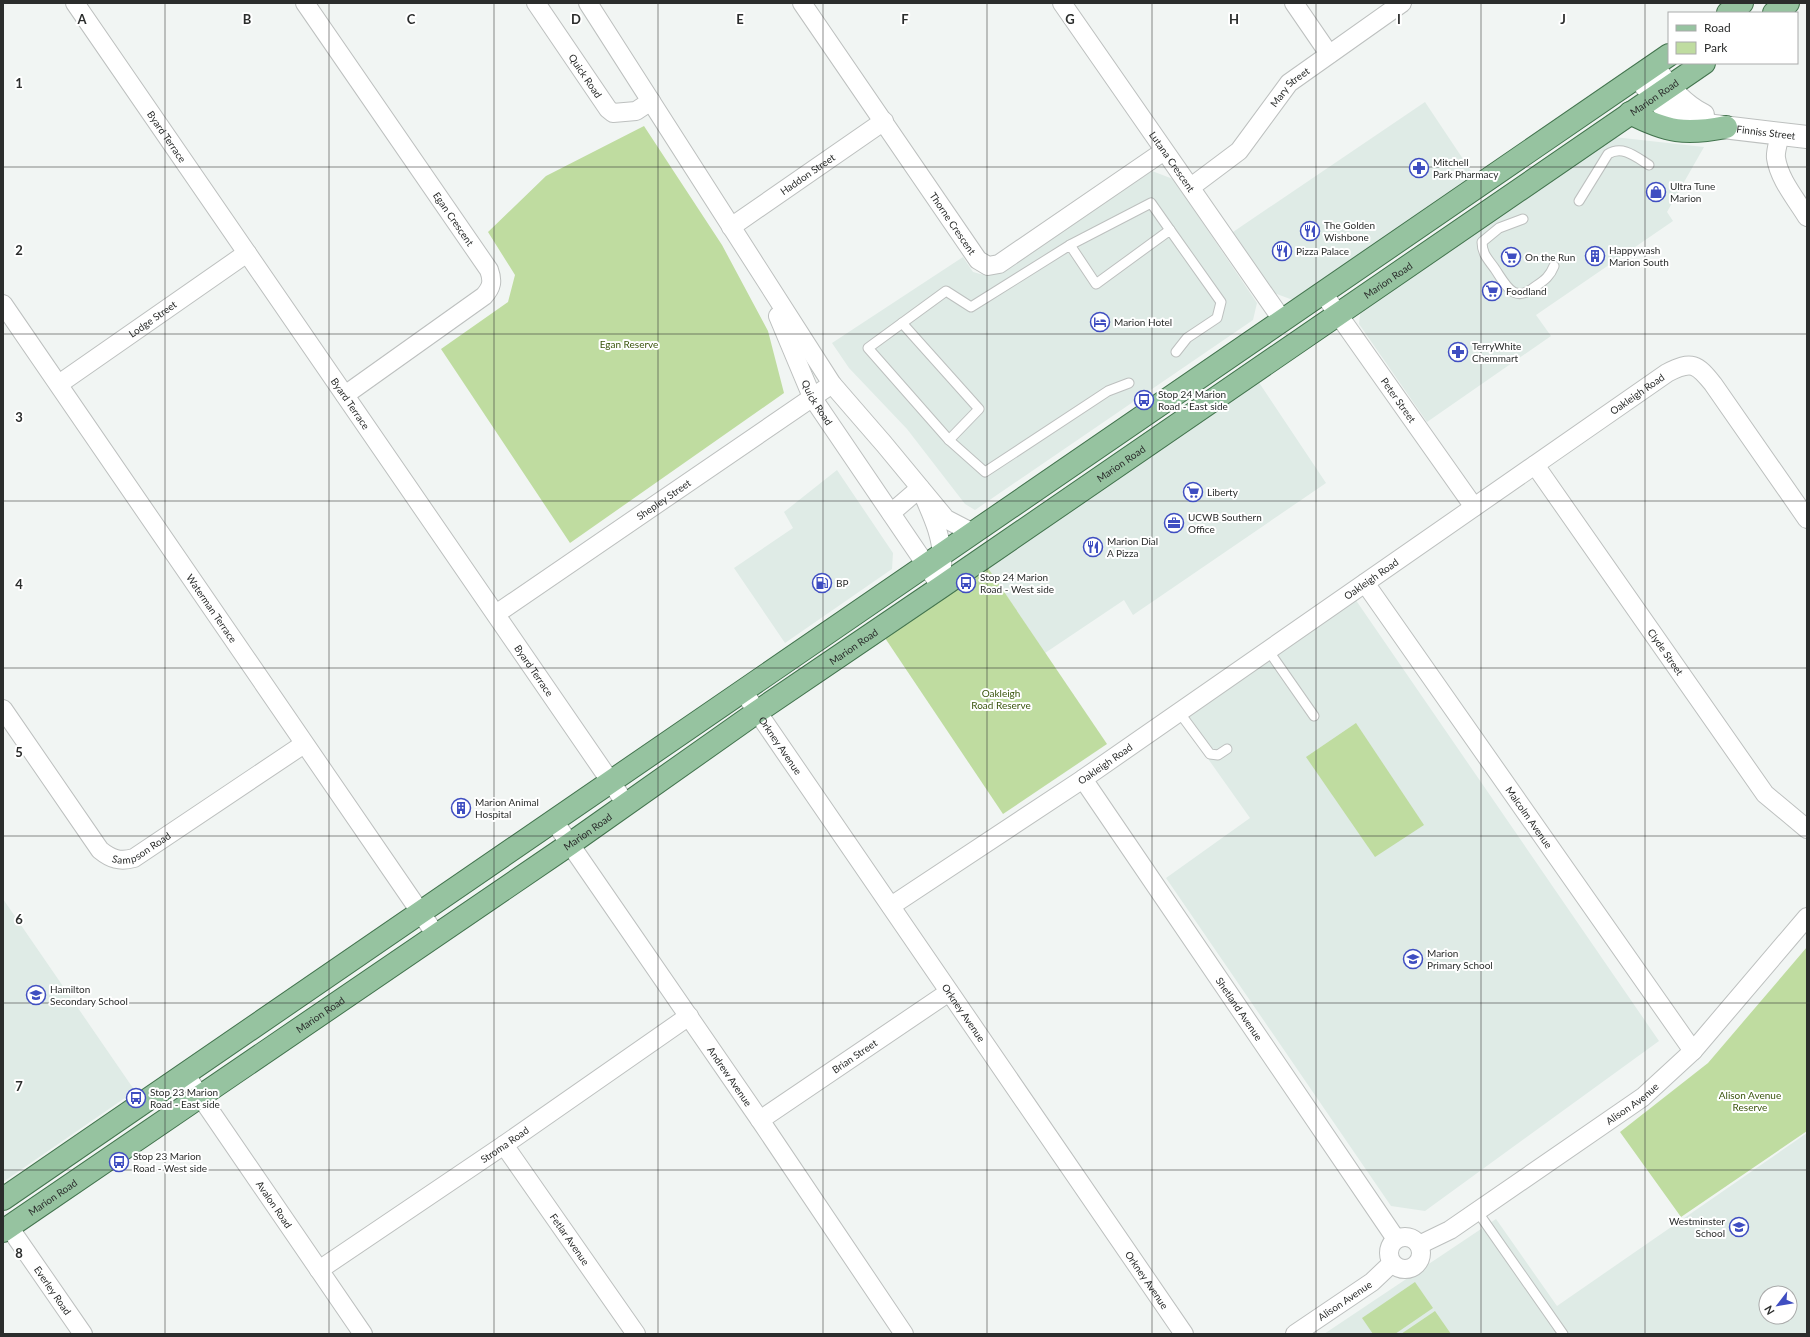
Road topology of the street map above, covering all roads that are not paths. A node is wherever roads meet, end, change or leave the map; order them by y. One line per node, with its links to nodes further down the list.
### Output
1 (75, 3): 32 (street, Byard Terrace)
2 (305, 3): 44 (street, Egan Crescent)
3 (536, 3): 17 (street, Quick Road)
4 (588, 3): 17 (street, Quick Road)
5 (802, 3): 19 (street, Thorne Crescent)
6 (1062, 3): 23 (street, Lutana Crescent)
7 (1294, 3): 13 (street)
8 (1402, 3): 13 (street, Mary Street)
9 (1742, 3): 11 (main road)
10 (1788, 3): 12 (main road)
11 (1729, 12)
12 (1775, 12)
13 (1329, 54): 25 (street, Mary Street)
14 (1702, 64): 16 (main road, Marion Road)
15 (1653, 66): 16 (street, Finniss Street); 35 (main road)
16 (1662, 91): 18 (main road, Marion Road); 20 (street, Finniss Street)
17 (651, 101): 29 (street, Quick Road)
18 (1630, 113): 20 (main road); 37 (main road, Marion Road)
19 (884, 121): 23 (street, Thorne Crescent); 29 (street, Haddon Street)
20 (1726, 127): 21 (street, Finniss Street)
21 (1780, 134): 22 (street, Finniss Street); 27 (street)
22 (1807, 137)
23 (1164, 151): 25 (street, Lutana Crescent)
24 (1649, 165): 26 (lane)
25 (1191, 187): 38 (street, Lutana Crescent)
26 (1579, 201)
27 (1807, 216)
28 (1523, 219): 33 (lane)
29 (730, 227): 34 (street, Quick Road)
30 (1170, 230): 31 (lane); 31 (lane); 40 (lane)
31 (1070, 245): 39 (lane)
32 (247, 253): 42 (street, Lodge Street); 44 (street, Byard Terrace)
33 (1554, 266)
34 (764, 280): 43 (street, Quick Road); 45 (street, Quick Road)
35 (1323, 293): 37 (street, Peter Street); 38 (main road)
36 (3, 304): 42 (street, Waterman Terrace)
37 (1338, 313): 49 (street, Peter Street); 56 (main road, Marion Road)
38 (1283, 320): 52 (main road)
39 (902, 323): 46 (lane); 46 (lane)
40 (1176, 352)
41 (1129, 383): 46 (lane)
42 (59, 384): 64 (street, Waterman Terrace)
43 (832, 384): 45 (street, Shepley Street); 48 (street, Quick Road)
44 (345, 395): 57 (street, Byard Terrace)
45 (812, 397): 50 (street, Quick Road); 57 (street, Shepley Street)
46 (949, 440)
47 (1536, 465): 49 (street, Oakleigh Road); 51 (street, Oakleigh Road); 70 (street, Clyde Street)
48 (920, 488): 50 (street); 52 (street, Quick Road); 53 (street, Quick Road)
49 (1474, 507): 55 (street, Oakleigh Road)
50 (891, 513): 54 (street, Quick Road)
51 (1807, 520)
52 (973, 533): 53 (main road)
53 (943, 554): 54 (main road); 56 (street, Quick Road)
54 (925, 566): 56 (street, Quick Road); 59 (main road)
55 (1366, 583): 58 (street, Oakleigh Road); 78 (street, Malcolm Avenue)
56 (941, 587): 61 (main road, Marion Road)
57 (496, 614): 67 (street, Byard Terrace)
58 (1268, 650): 62 (street, Oakleigh Road); 63 (lane)
59 (743, 691): 61 (street, Orkney Avenue); 67 (main road)
60 (3, 709): 64 (street, Sampson Road)
61 (757, 712): 68 (main road, Marion Road); 72 (street, Orkney Avenue)
62 (1179, 712): 65 (lane); 66 (street, Oakleigh Road)
63 (1314, 716)
64 (304, 744): 73 (street, Waterman Terrace)
65 (1227, 749)
66 (1083, 779): 72 (street, Oakleigh Road); 86 (street, Shetland Avenue)
67 (611, 782): 68 (street, Byard Terrace); 69 (main road)
68 (626, 804): 71 (main road, Marion Road)
69 (554, 821): 71 (street, Andrew Avenue); 73 (main road)
70 (1807, 829)
71 (570, 844): 75 (main road, Marion Road); 77 (street, Andrew Avenue)
72 (891, 906): 76 (street, Orkney Avenue)
73 (420, 913): 75 (street, Waterman Terrace); 79 (main road)
74 (1807, 917): 78 (street, Alison Avenue)
75 (436, 935): 80 (main road, Marion Road)
76 (949, 992): 81 (street, Brian Street); 94 (street, Orkney Avenue)
77 (689, 1016): 81 (street, Andrew Avenue); 82 (street, Stroma Road)
78 (1693, 1051): 84 (street, Alison Avenue)
79 (185, 1074): 80 (street, Avalon Road); 83 (main road)
80 (200, 1096): 85 (main road, Marion Road); 89 (street, Avalon Road)
81 (760, 1120): 93 (street, Andrew Avenue)
82 (504, 1145): 89 (street, Stroma Road); 92 (street, Fetlar Avenue)
83 (3, 1199)
84 (1477, 1211): 87 (street, Alison Avenue); 96 (lane)
85 (6, 1229): 90 (street, Everley Road)
86 (1396, 1239): 87 (street); 88 (street)
87 (1419, 1245): 88 (street)
88 (1392, 1263): 95 (street, Alison Avenue)
89 (319, 1270): 91 (street, Avalon Road)
90 (83, 1334)
91 (363, 1334)
92 (636, 1334)
93 (904, 1334)
94 (1184, 1334)
95 (1295, 1334)
96 (1563, 1334)

